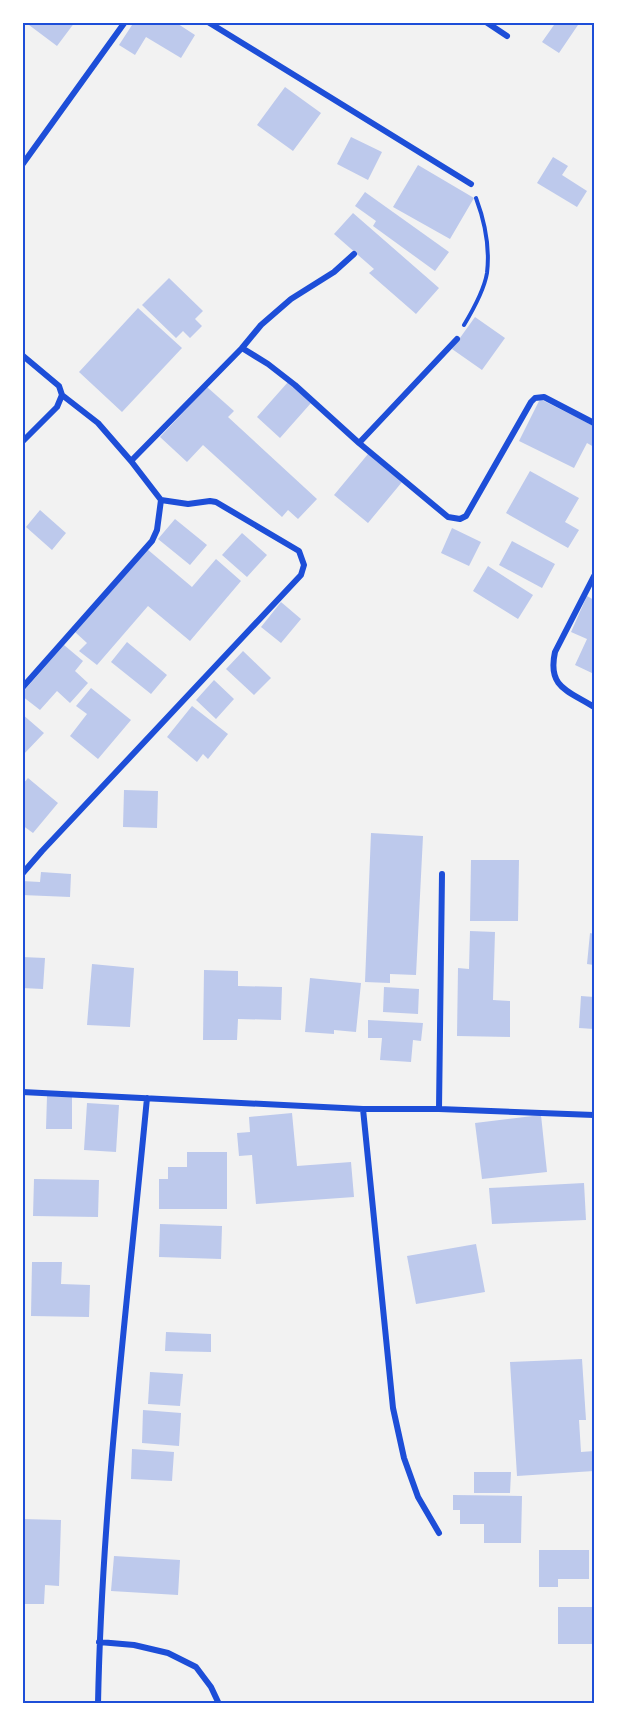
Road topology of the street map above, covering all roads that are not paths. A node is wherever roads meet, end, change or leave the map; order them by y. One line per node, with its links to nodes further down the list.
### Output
1 (124, 22): 5 (street)
2 (208, 22): 6 (street)
3 (486, 22): 4 (street)
4 (507, 36)
5 (22, 165)
6 (471, 184)
7 (354, 254): 9 (street)
8 (457, 339): 14 (street)
9 (242, 348): 14 (street); 15 (street)
10 (22, 355): 11 (street)
11 (62, 395): 13 (street); 15 (street)
12 (594, 423): 14 (street)
13 (22, 442)
14 (359, 442)
15 (131, 461): 16 (street)
16 (161, 500): 18 (street); 20 (street)
17 (594, 576): 19 (street)
18 (22, 688)
19 (594, 706)
20 (22, 874)
21 (442, 874): 25 (street)
22 (22, 1092): 23 (street)
23 (147, 1098): 24 (street); 28 (street)
24 (363, 1109): 25 (street); 27 (street)
25 (439, 1109): 26 (street)
26 (594, 1115)
27 (440, 1533)
28 (99, 1642): 29 (street); 30 (street)
29 (98, 1704)
30 (219, 1704)

